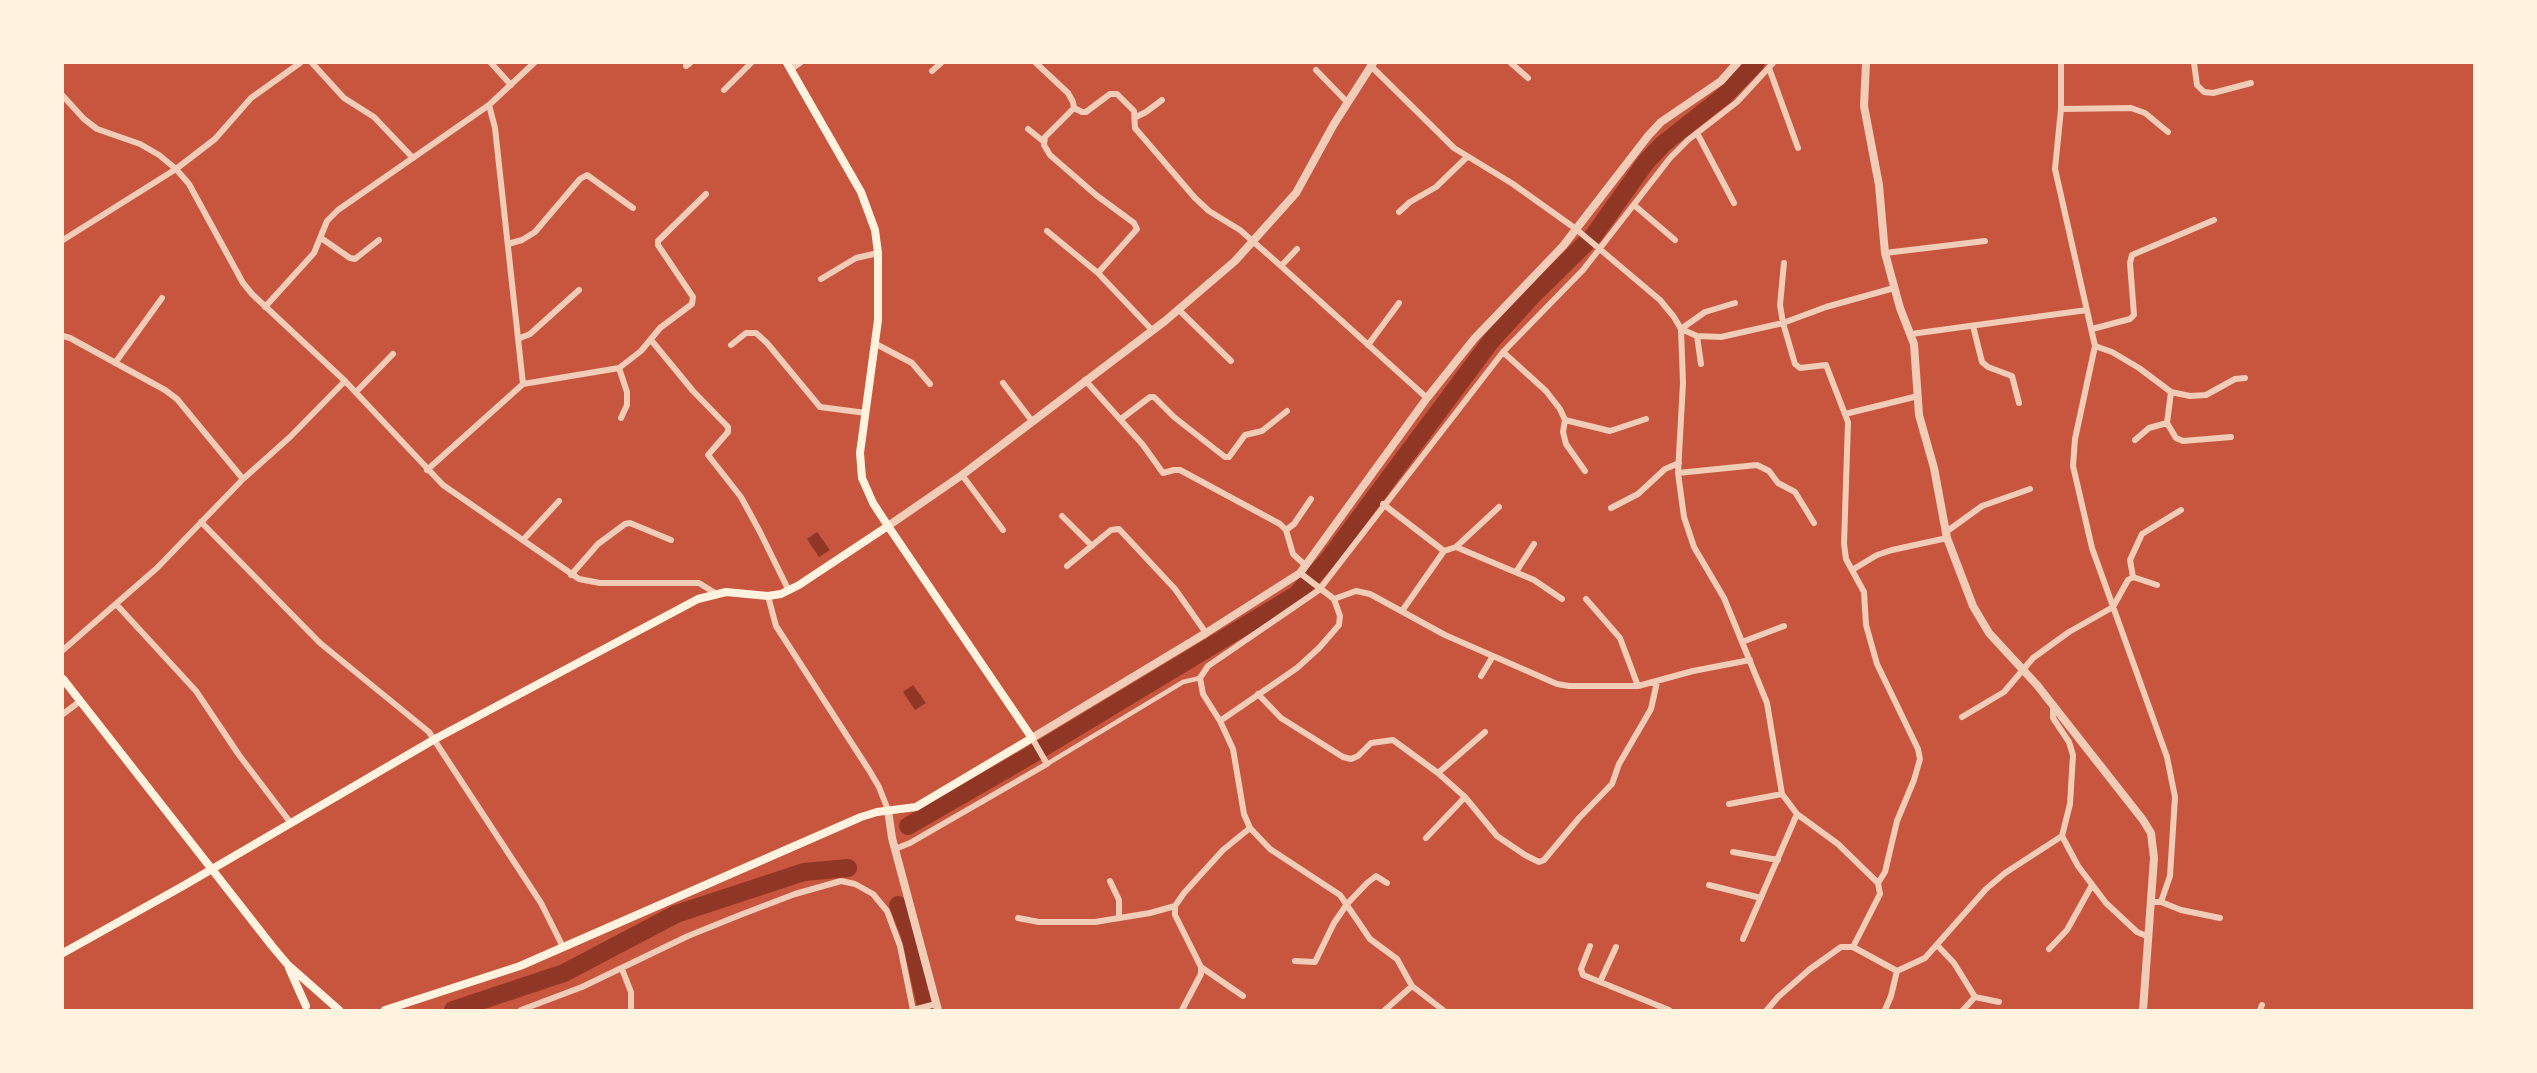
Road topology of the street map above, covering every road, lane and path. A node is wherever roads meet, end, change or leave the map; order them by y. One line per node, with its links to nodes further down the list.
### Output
1 (300, 63): 37 (street)
2 (312, 63): 36 (street)
3 (491, 63): 21 (street)
4 (534, 63): 21 (street)
5 (751, 63): 22 (street)
6 (800, 63): 16 (street)
7 (941, 63): 18 (street)
8 (1036, 63): 27 (street)
9 (1511, 63): 19 (street)
10 (1737, 63): 44 (street)
11 (1866, 63): 56 (street)
12 (2061, 63): 28 (street)
13 (2194, 63): 20 (street)
14 (1372, 64): 25 (street); 35 (street)
15 (1771, 65): 32 (street); 34 (street)
16 (789, 66): 55 (main road)
17 (1316, 70): 25 (street)
18 (932, 71)
19 (1528, 78)
20 (2251, 83)
21 (511, 85): 26 (street)
22 (724, 90)
23 (63, 96): 37 (street)
24 (1162, 100): 29 (street)
25 (1347, 102): 51 (street)
26 (489, 105): 36 (street); 52 (street)
27 (1074, 108): 29 (street); 33 (street)
28 (2061, 109): 31 (street); 68 (street)
29 (1136, 117): 51 (street)
30 (1028, 129): 33 (street)
31 (2168, 132)
32 (1697, 134): 39 (street); 40 (street)
33 (1043, 141): 59 (street)
34 (1798, 148)
35 (1467, 157): 42 (street); 44 (street)
36 (413, 158): 46 (street)
37 (176, 169): 47 (street); 66 (street)
38 (706, 194): 78 (street)
39 (1734, 203)
40 (1634, 206): 49 (street); 54 (street)
41 (633, 208): 52 (street)
42 (1400, 212)
43 (2214, 220): 72 (street)
44 (1576, 229): 54 (street); 98 (street)
45 (1047, 231): 59 (street)
46 (321, 238): 48 (street); 66 (street)
47 (63, 240)
48 (379, 240)
49 (1675, 240)
50 (1985, 241): 56 (street)
51 (1253, 242): 58 (street); 67 (street)
52 (508, 244): 77 (street)
53 (1297, 249): 58 (street)
54 (1600, 249): 71 (street); 83 (street)
55 (878, 253): 60 (street); 79 (main road)
56 (1885, 253): 61 (street)
57 (1784, 263): 69 (street)
58 (1281, 266): 81 (street)
59 (1098, 273): 73 (street)
60 (821, 279)
61 (1894, 288): 69 (street); 74 (street)
62 (579, 290): 77 (street)
63 (162, 298): 86 (street)
64 (1399, 303): 81 (street)
65 (1735, 303): 71 (street)
66 (265, 307): 91 (street)
67 (1179, 310): 73 (street); 85 (street)
68 (2087, 310): 70 (street); 72 (street)
69 (1783, 323): 76 (street); 102 (street)
70 (1972, 326): 74 (street); 99 (street)
71 (1681, 329): 76 (street); 111 (street)
72 (2092, 329): 82 (street)
73 (1152, 330): 90 (street)
74 (1911, 334): 97 (street)
75 (63, 336): 86 (street)
76 (1697, 336): 87 (street)
77 (518, 339): 93 (street)
78 (651, 340): 88 (street); 146 (street)
79 (876, 344): 94 (street); 101 (main road)
80 (731, 345): 101 (street)
81 (1368, 345): 98 (street)
82 (2095, 346): 96 (street); 153 (street)
83 (1503, 352): 106 (street); 120 (street)
84 (393, 354): 95 (street)
85 (1231, 361)
86 (115, 363): 116 (street)
87 (1701, 364)
88 (619, 368): 93 (street); 103 (street)
89 (2245, 378): 96 (street)
90 (1085, 380): 104 (street); 107 (street)
91 (345, 381): 95 (street); 116 (street)
92 (1003, 383): 107 (street)
93 (523, 384): 112 (street)
94 (930, 384)
95 (356, 392): 112 (street)
96 (2171, 392): 108 (street)
97 (1917, 396): 102 (street); 130 (street)
98 (1427, 398): 138 (street)
99 (2019, 403)
100 (1287, 411): 104 (street)
101 (866, 412): 127 (main road)
102 (1845, 414): 139 (street)
103 (621, 418)
104 (1121, 419): 129 (street)
105 (1646, 419): 106 (street)
106 (1565, 420): 113 (street)
107 (1032, 421): 115 (street)
108 (2167, 423): 109 (street); 110 (street)
109 (2231, 437)
110 (2135, 440)
111 (1679, 463): 114 (street); 122 (street)
112 (427, 470): 131 (street)
113 (1585, 471)
114 (1678, 473): 126 (street); 157 (street)
115 (962, 475): 127 (street); 128 (street)
116 (243, 479): 125 (street)
117 (2030, 489): 130 (street)
118 (1311, 499): 129 (street)
119 (559, 501): 131 (street)
120 (1383, 504): 136 (street); 145 (street)
121 (1499, 507): 135 (street)
122 (1611, 508)
123 (2181, 510): 143 (street)
124 (1062, 516): 134 (street)
125 (201, 522): 152 (street); 174 (street)
126 (1814, 523)
127 (888, 526): 146 (main road); 175 (main road)
128 (1003, 530)
129 (1286, 530): 138 (street)
130 (1947, 535): 139 (street); 161 (street)
131 (523, 540): 142 (street)
132 (671, 540): 142 (street)
133 (1534, 544): 140 (street)
134 (1092, 546): 137 (street); 156 (street)
135 (1456, 547): 136 (street); 140 (street)
136 (1444, 551): 154 (street)
137 (1067, 566)
138 (1306, 566): 141 (street)
139 (1852, 570): 193 (street)
140 (1516, 572): 150 (street)
141 (1300, 573): 145 (street); 156 (street)
142 (571, 575): 147 (street)
143 (2133, 577): 144 (street); 153 (street)
144 (2157, 585)
145 (1318, 590): 149 (street); 163 (street)
146 (789, 591): 148 (main road)
147 (715, 593): 148 (main road); 174 (main road)
148 (768, 596): 181 (street)
149 (1334, 599): 154 (street); 167 (street)
150 (1562, 599)
151 (1586, 599): 166 (street)
152 (116, 604): 158 (street); 183 (street)
153 (2113, 607): 161 (street); 198 (street)
154 (1402, 611): 159 (street)
155 (1784, 626): 157 (street)
156 (1206, 633): 175 (street)
157 (1742, 642): 160 (street)
158 (63, 650)
159 (1493, 656): 162 (street); 166 (street)
160 (1750, 660): 165 (street); 178 (street)
161 (2022, 668): 169 (street); 171 (street)
162 (1481, 676)
163 (1200, 678): 172 (street); 176 (street)
164 (63, 679): 168 (main road)
165 (1658, 682): 166 (street); 179 (street)
166 (1638, 686)
167 (1258, 694): 172 (street); 177 (street)
168 (79, 702): 170 (street); 190 (main road)
169 (2053, 706): 185 (street); 197 (street)
170 (63, 714)
171 (1962, 717)
172 (1220, 721): 184 (street)
173 (1485, 732): 177 (street)
174 (435, 739): 183 (main road); 208 (street)
175 (1034, 742): 176 (street); 181 (main road)
176 (1047, 764): 187 (street)
177 (1438, 773): 179 (street)
178 (1782, 794): 180 (street); 182 (street)
179 (1465, 797): 186 (street)
180 (1729, 804)
181 (888, 810): 187 (street); 208 (main road)
182 (1797, 814): 189 (street); 193 (street)
183 (290, 822): 190 (main road)
184 (1250, 828): 199 (street); 200 (street)
185 (2062, 836): 195 (street); 206 (street)
186 (1426, 838)
187 (895, 849): 224 (street)
188 (1733, 852): 189 (street)
189 (1778, 860): 196 (street)
190 (211, 870): 212 (main road); 214 (main road)
191 (1110, 881): 202 (street)
192 (1387, 883): 199 (street)
193 (1878, 883): 210 (street)
194 (1709, 885): 196 (street)
195 (2092, 885): 204 (street); 211 (street)
196 (1761, 898): 205 (street)
197 (2150, 902): 198 (street); 204 (street)
198 (2161, 902): 203 (street)
199 (1347, 904): 213 (street); 219 (street)
200 (1175, 906): 202 (street); 215 (street)
201 (1018, 918): 202 (street)
202 (1119, 918)
203 (2220, 918)
204 (2148, 937): 238 (street)
205 (1743, 939)
206 (1937, 945): 217 (street); 221 (street)
207 (1590, 946): 218 (street)
208 (563, 947): 228 (main road)
209 (1616, 947): 218 (street)
210 (1853, 947): 217 (street); 235 (street)
211 (2049, 950)
212 (63, 953)
213 (1295, 961)
214 (288, 965): 223 (main road); 225 (main road)
215 (1201, 967): 220 (street); 231 (street)
216 (622, 969): 226 (street); 229 (street); 230 (street)
217 (1897, 970): 236 (street)
218 (1600, 982): 234 (street)
219 (1412, 986): 232 (street); 233 (street)
220 (1243, 996)
221 (1975, 997): 222 (street); 237 (street)
222 (1999, 1002)
223 (328, 1005): 225 (main road); 227 (main road)
224 (935, 1007): 226 (street)
225 (306, 1009)
226 (917, 1009)
227 (339, 1010)
228 (385, 1010)
229 (523, 1010)
230 (631, 1010)
231 (1182, 1010)
232 (1385, 1010)
233 (1443, 1010)
234 (1669, 1010)
235 (1767, 1010)
236 (1885, 1010)
237 (1963, 1010)
238 (2143, 1010)

